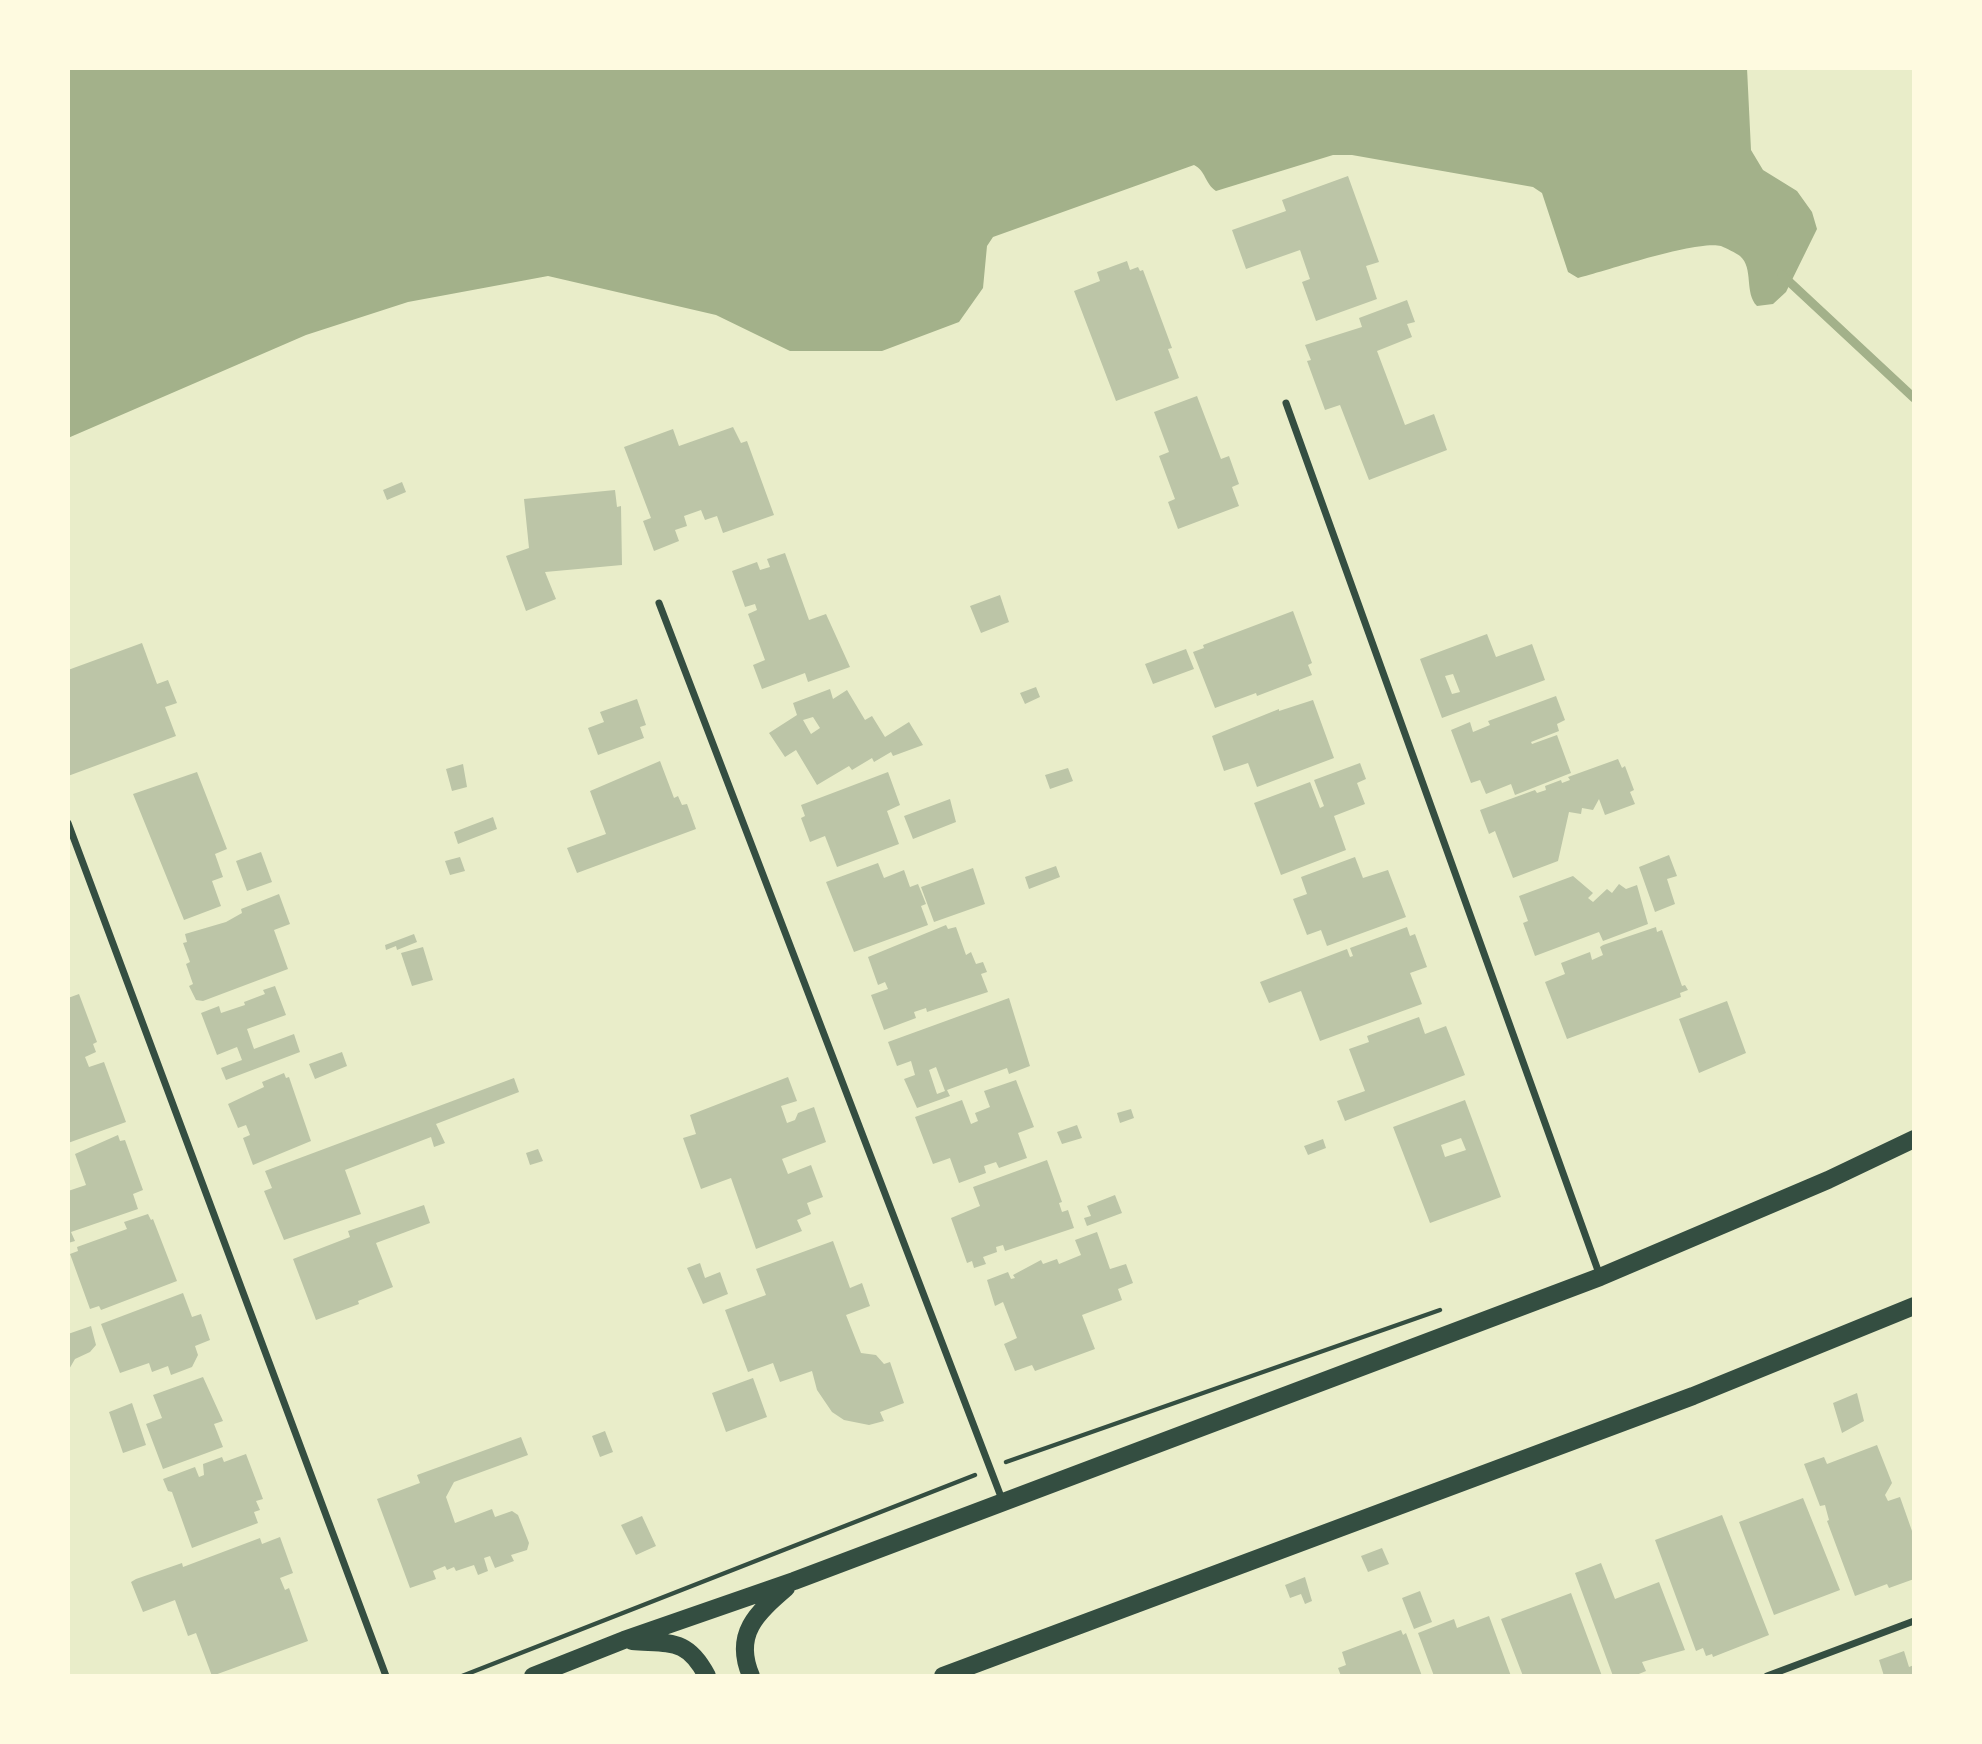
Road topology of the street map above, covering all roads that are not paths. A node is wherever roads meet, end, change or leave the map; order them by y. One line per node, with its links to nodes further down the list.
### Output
1 (1286, 403): 5 (street)
2 (659, 603): 7 (street)
3 (68, 823): 11 (street)
4 (1914, 1139): 5 (main road)
5 (1600, 1277): 7 (main road)
6 (1914, 1306): 15 (main road)
7 (1003, 1502): 8 (main road)
8 (794, 1581): 10 (main road); 14 (main road)
9 (1914, 1621): 16 (street)
10 (624, 1640): 12 (main road); 13 (main road)
11 (386, 1676)
12 (533, 1676)
13 (707, 1676)
14 (751, 1676)
15 (943, 1676)
16 (1767, 1676)

